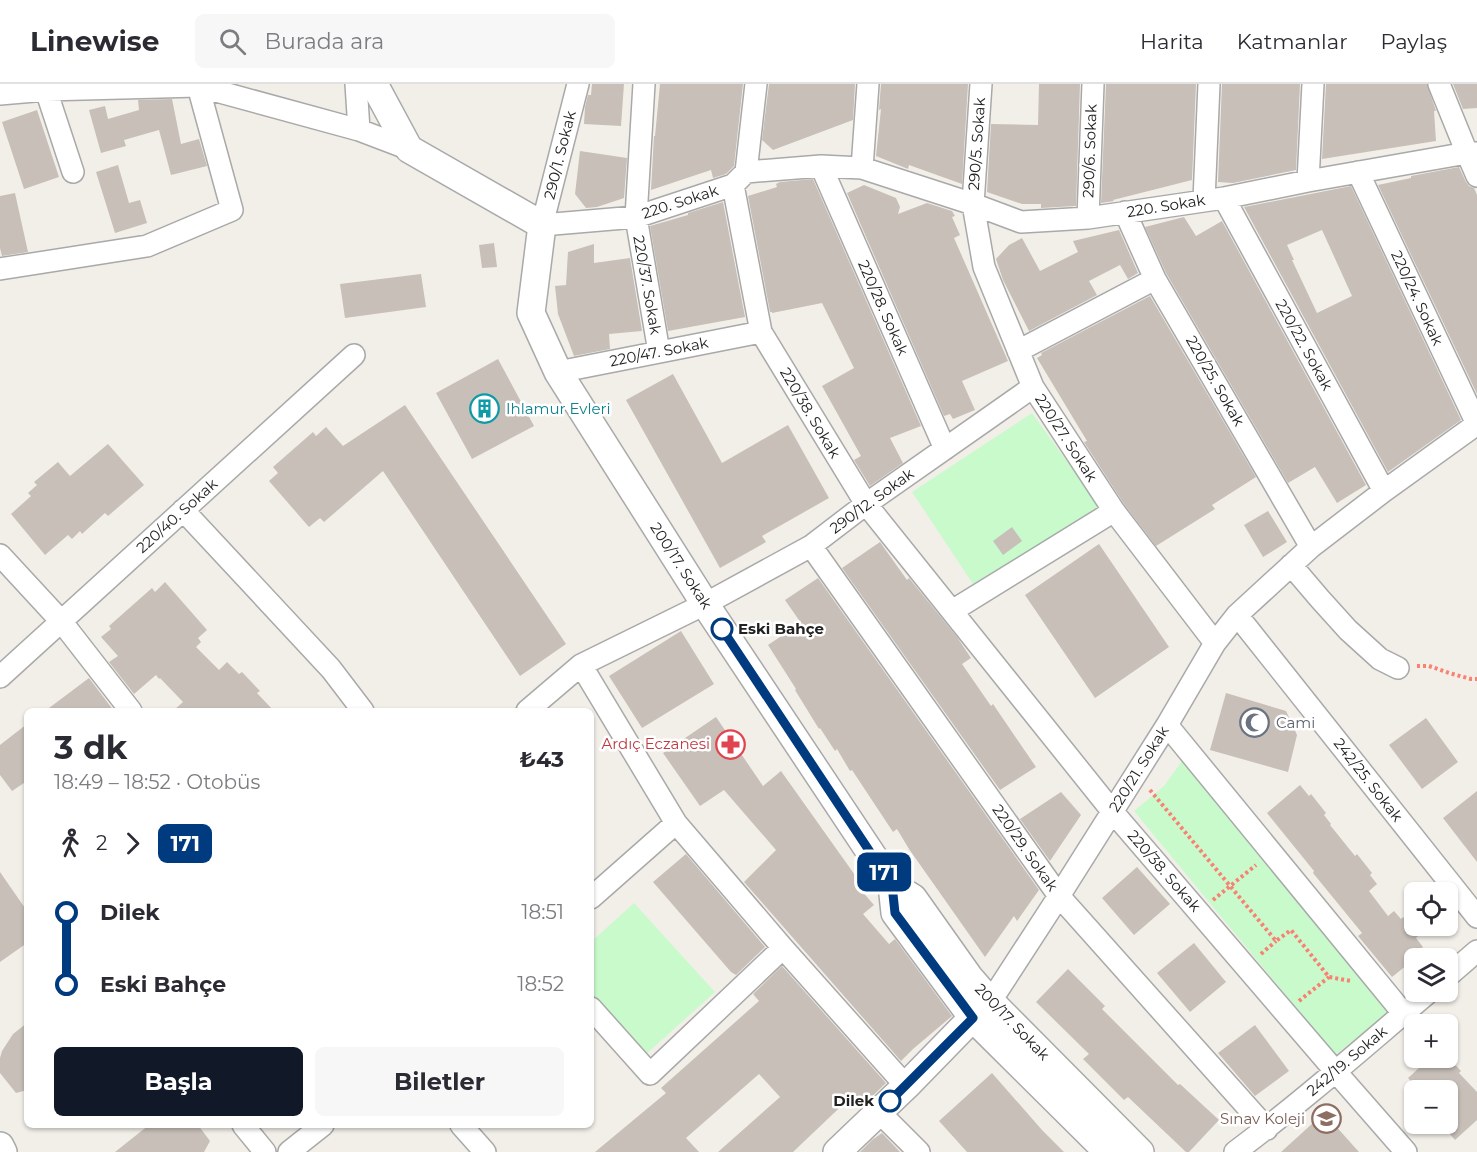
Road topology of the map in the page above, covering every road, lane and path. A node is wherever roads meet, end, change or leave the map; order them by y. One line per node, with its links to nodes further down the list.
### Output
1 (356, 84): 15 (street)
2 (374, 84): 16 (street)
3 (578, 84): 30 (street, 290/1. Sokak)
4 (644, 84): 28 (street, 220/37. Sokak)
5 (756, 84): 23 (street, 220/38. Sokak)
6 (868, 84): 19 (street)
7 (981, 84): 26 (street, 290/5. Sokak)
8 (1093, 84): 29 (street, 290/6. Sokak)
9 (1209, 84): 25 (street)
10 (1313, 84): 24 (street)
11 (1439, 84): 17 (street)
12 (198, 86): 13 (street); 15 (street); 31 (street)
13 (45, 87): 14 (street); 20 (street)
14 (0, 94)
15 (358, 130): 16 (street)
16 (409, 149): 30 (street)
17 (1472, 153): 21 (street, 220. Sokak); 22 (street)
18 (821, 166): 19 (street, 220. Sokak); 23 (street, 220. Sokak); 40 (street, 220/28. Sokak)
19 (862, 168): 26 (street, 220. Sokak)
20 (73, 172)
21 (1358, 172): 24 (street, 220. Sokak); 39 (street, 220/24. Sokak)
22 (1477, 176)
23 (740, 178): 28 (street, 220. Sokak); 33 (street, 220/38. Sokak)
24 (1308, 181): 25 (street, 220. Sokak)
25 (1214, 199): 27 (street, 220. Sokak); 41 (street, 220/22. Sokak)
26 (974, 204): 29 (street, 220. Sokak); 34 (street, 220/27. Sokak)
27 (1125, 212): 29 (street, 220. Sokak); 32 (street, 220/25. Sokak)
28 (636, 217): 30 (street, 220. Sokak); 35 (street, 220/37. Sokak)
29 (1088, 218)
30 (542, 225): 37 (street, 200/17. Sokak)
31 (0, 269)
32 (1155, 279): 34 (street); 46 (street, 220/25. Sokak)
33 (761, 332): 35 (street, 220/47. Sokak); 42 (street, 220/38. Sokak)
34 (1018, 351): 38 (street, 220/27. Sokak)
35 (659, 352): 37 (street, 220/47. Sokak)
36 (354, 355): 43 (street, 220/40. Sokak)
37 (558, 372): 49 (street, 200/17. Sokak)
38 (1033, 387): 40 (street, 290/12. Sokak); 44 (street, 220/27. Sokak)
39 (1477, 424): 41 (street, 220/21. Sokak)
40 (945, 449): 42 (street, 290/12. Sokak)
41 (1384, 491): 46 (street, 220/21. Sokak)
42 (866, 504): 45 (street, 290/12. Sokak); 50 (street, 220/38. Sokak)
43 (183, 510): 52 (street, 220/40. Sokak); 59 (street)
44 (1114, 511): 50 (street); 53 (street, 220/27. Sokak)
45 (811, 546): 49 (street, 290/12. Sokak); 68 (street, 220/29. Sokak)
46 (1311, 547): 48 (street, 220/21. Sokak)
47 (0, 555): 52 (street)
48 (1291, 565): 51 (street, 220/21. Sokak); 55 (street)
49 (705, 604): 54 (street, 290/12. Sokak); 78 (street, 200/17. Sokak)
50 (952, 611): 63 (street, 220/38. Sokak)
51 (1237, 615): 53 (street, 220/21. Sokak); 70 (street, 242/25. Sokak)
52 (61, 621): 56 (street, 220/40. Sokak); 58 (street)
53 (1215, 643): 61 (street, 220/21. Sokak)
54 (581, 665): 60 (street, 290/12. Sokak); 64 (street)
55 (1398, 668): 57 (path)
56 (0, 677)
57 (1477, 679)
58 (129, 708)
59 (361, 708)
60 (531, 708)
61 (1167, 725): 62 (street, 220/21. Sokak); 65 (street)
62 (1136, 773): 63 (street, 220/21. Sokak); 66 (path)
63 (1112, 811): 68 (street, 220/21. Sokak); 69 (street, 220/38. Sokak)
64 (676, 823): 67 (street); 71 (street)
65 (1271, 852): 66 (path); 75 (street)
66 (1230, 886): 69 (path); 74 (path)
67 (594, 895)
68 (1059, 896): 78 (street, 220/21. Sokak); 87 (street, 220/29. Sokak)
69 (1199, 912): 81 (street, 220/38. Sokak)
70 (1477, 917)
71 (783, 948): 79 (street); 82 (street)
72 (1477, 951): 73 (street)
73 (1458, 967)
74 (1329, 977): 75 (path); 77 (path)
75 (1381, 986): 80 (street)
76 (1417, 1002): 80 (street, 242/19. Sokak)
77 (1296, 1003)
78 (981, 1009): 82 (street, 220/21. Sokak); 95 (street, 200/17. Sokak); 96 (street, 200/17. Sokak)
79 (594, 1011)
80 (1403, 1013): 81 (street, 242/19. Sokak)
81 (1336, 1072): 87 (street, 242/19. Sokak); 98 (street, 220/38. Sokak)
82 (906, 1086): 83 (street, 220/21. Sokak)
83 (879, 1112): 89 (street, 220/21. Sokak); 94 (street)
84 (245, 1128): 91 (street)
85 (319, 1128): 92 (street)
86 (464, 1128): 93 (street)
87 (1267, 1129): 97 (street, 242/19. Sokak)
88 (0, 1146): 90 (street)
89 (845, 1149)
90 (3, 1152)
91 (265, 1152)
92 (289, 1152)
93 (485, 1152)
94 (919, 1152)
95 (1108, 1152)
96 (1140, 1152)
97 (1235, 1152)
98 (1406, 1152)

